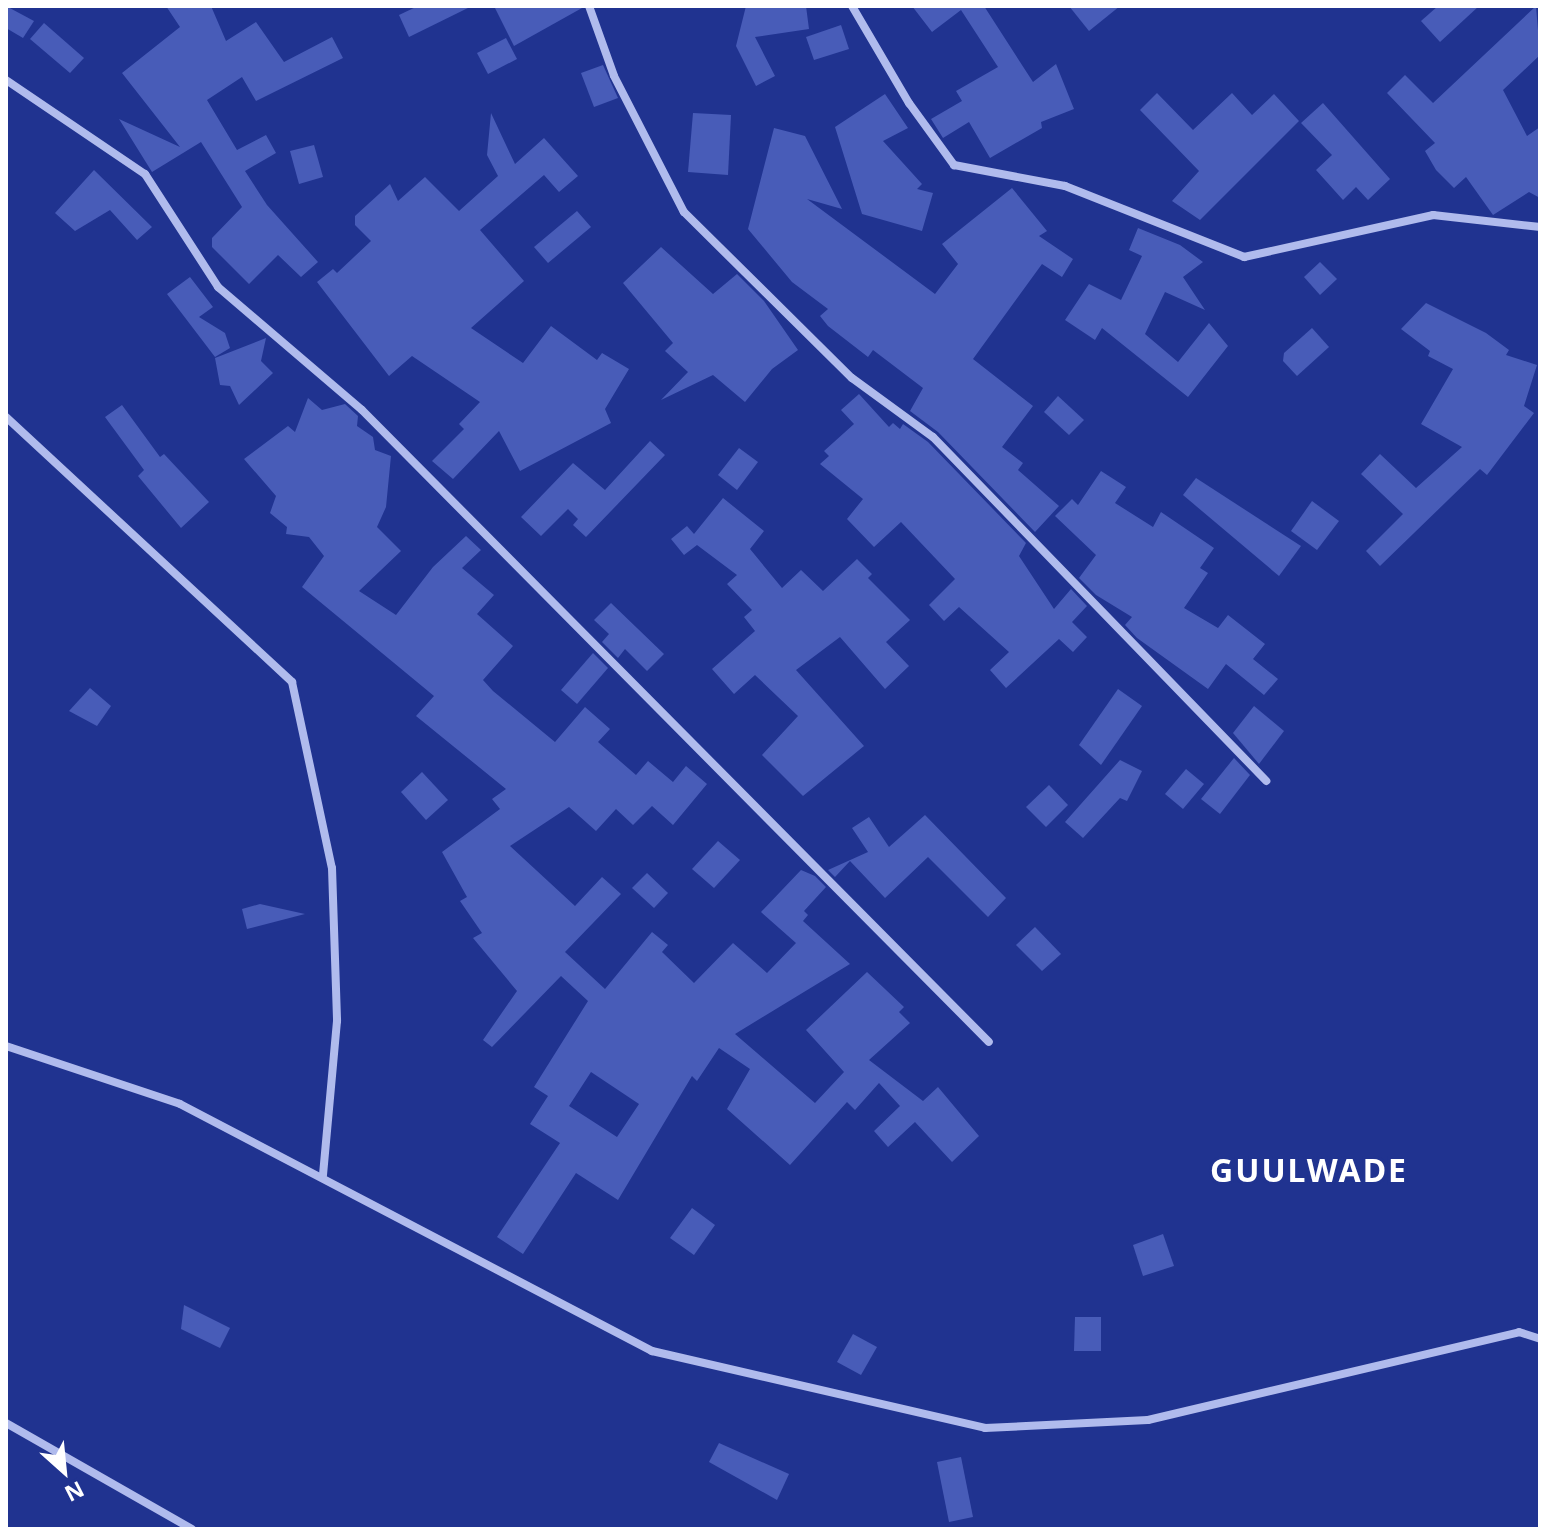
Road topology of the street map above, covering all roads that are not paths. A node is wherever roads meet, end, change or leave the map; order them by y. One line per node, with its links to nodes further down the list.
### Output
1 (589, 6): 6 (street)
2 (852, 6): 4 (street)
3 (6, 80): 7 (street)
4 (1540, 227)
5 (6, 417): 9 (street)
6 (1266, 781)
7 (989, 1042)
8 (6, 1046): 9 (street)
9 (323, 1175): 10 (street)
10 (1540, 1339)
11 (6, 1423): 12 (street)
12 (192, 1529)

